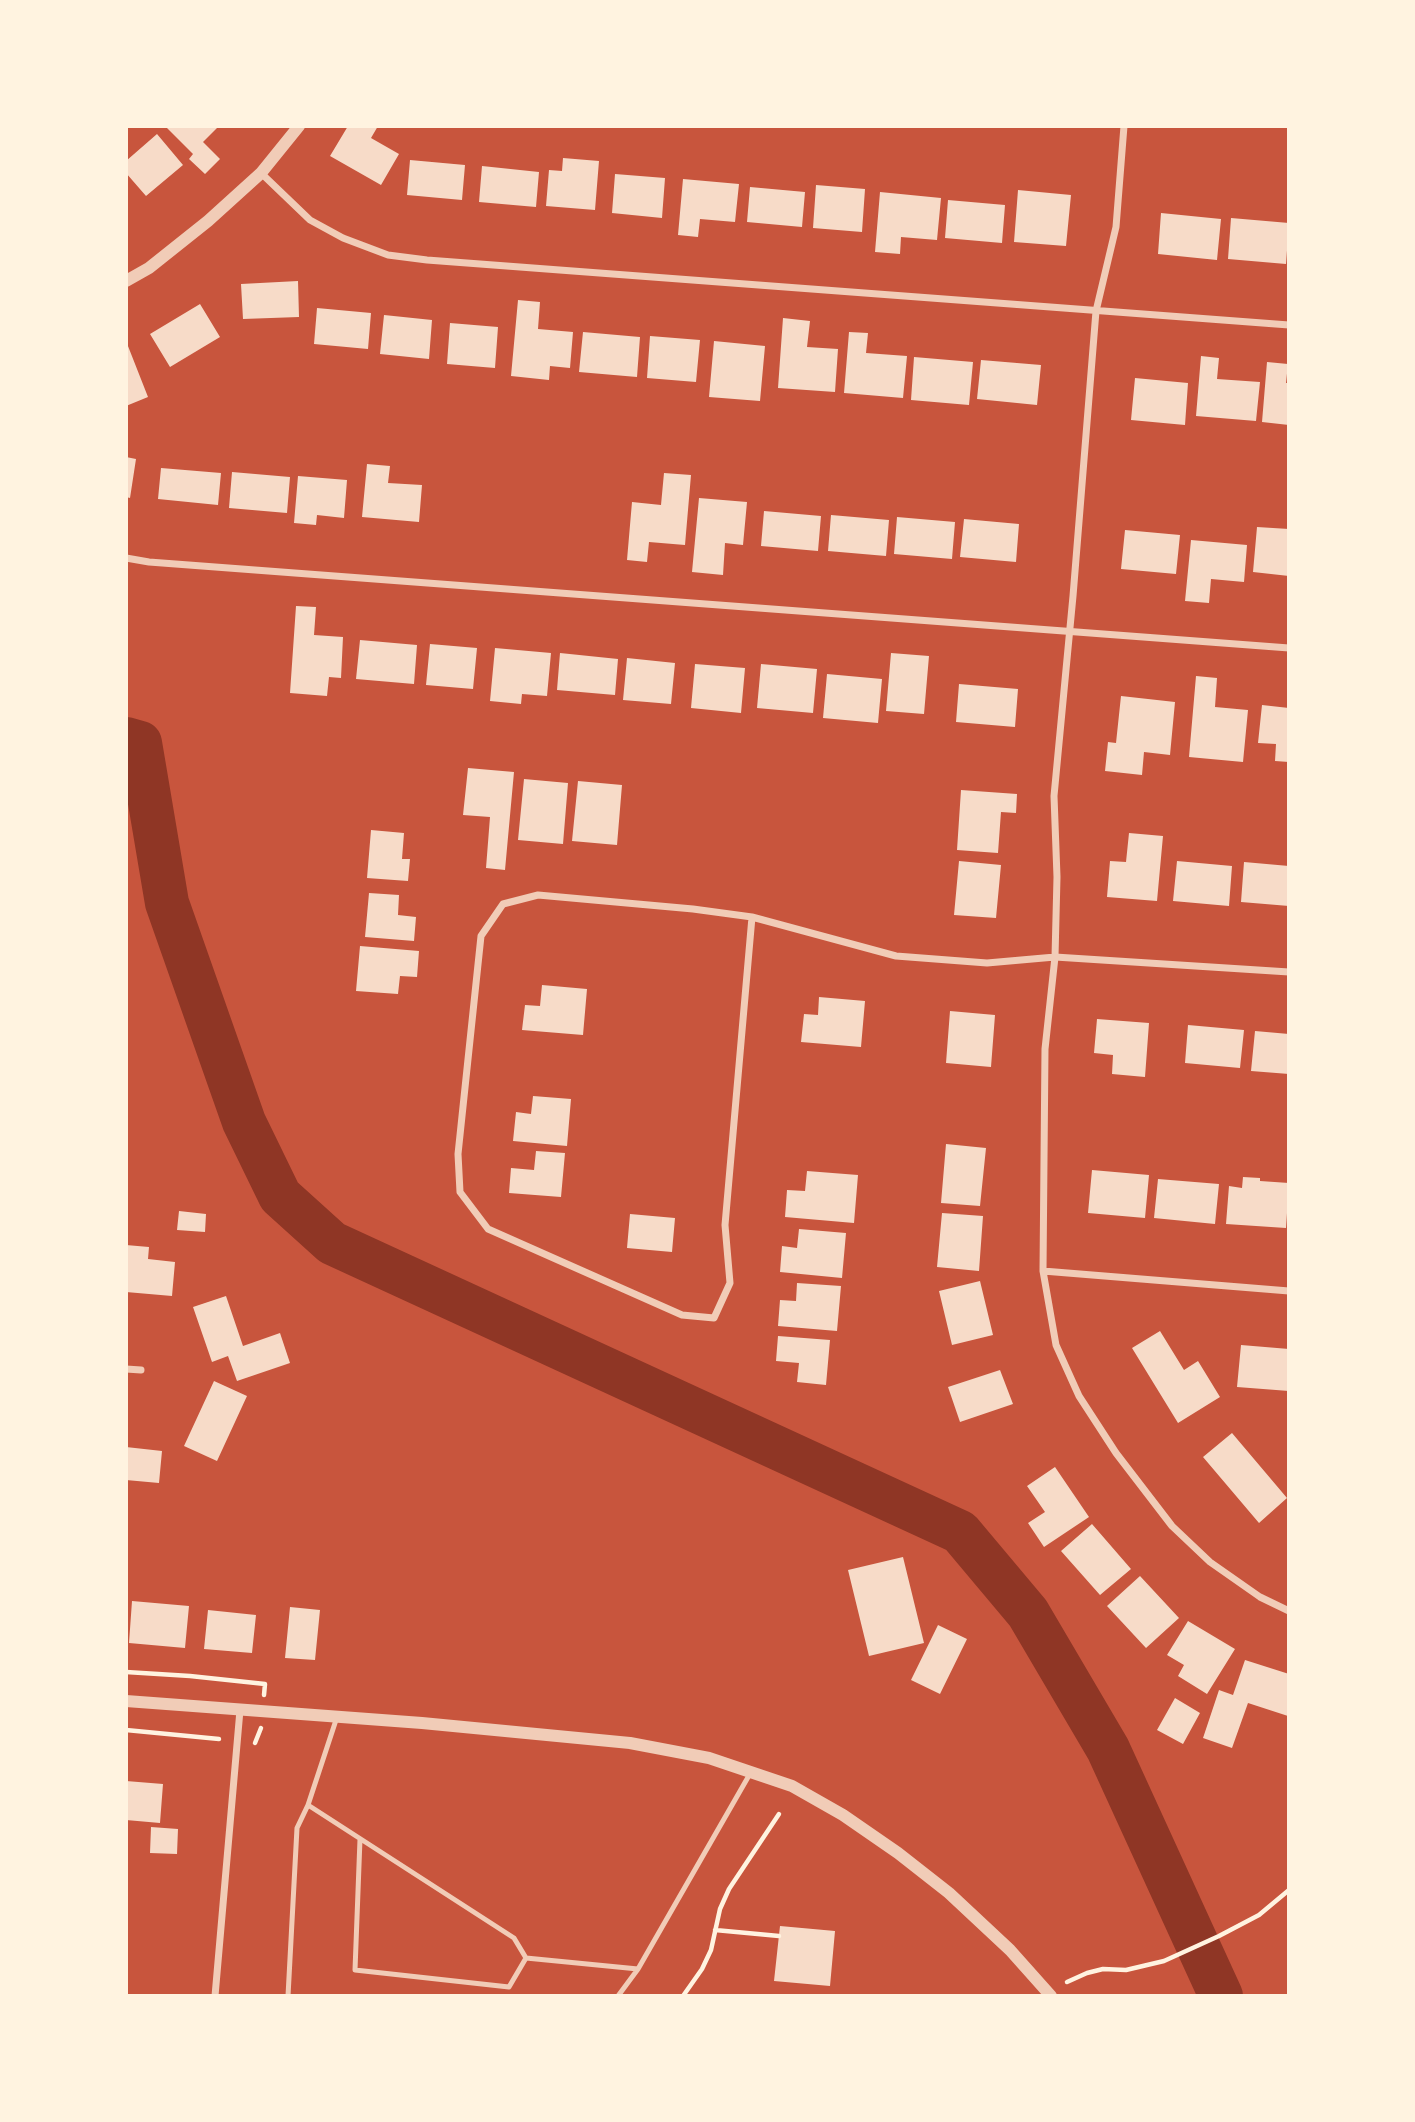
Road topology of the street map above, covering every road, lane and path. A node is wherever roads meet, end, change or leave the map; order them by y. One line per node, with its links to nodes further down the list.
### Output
1 (299, 126): 3 (street)
2 (1125, 126): 5 (street)
3 (261, 173): 4 (street); 5 (street)
4 (126, 281)
5 (1096, 311): 6 (street); 8 (street)
6 (1289, 325)
7 (126, 558): 8 (street)
8 (1070, 631): 9 (street); 11 (street)
9 (1289, 648)
10 (752, 916): 10 (street); 11 (street)
11 (1055, 957): 12 (street); 13 (street)
12 (1289, 972)
13 (1043, 1271): 14 (street); 17 (street)
14 (1289, 1291)
15 (126, 1369): 16 (street)
16 (141, 1370)
17 (1289, 1611)
18 (126, 1672): 19 (path)
19 (264, 1699)
20 (126, 1701): 21 (street)
21 (240, 1710): 22 (street); 37 (street)
22 (337, 1717): 27 (street); 28 (lane)
23 (263, 1724): 26 (path)
24 (126, 1730): 25 (path)
25 (219, 1739)
26 (255, 1743)
27 (751, 1772): 35 (lane); 41 (street)
28 (308, 1805): 30 (lane); 38 (lane)
29 (779, 1814): 32 (path)
30 (360, 1839): 34 (lane); 34 (lane)
31 (1289, 1890): 36 (path)
32 (715, 1930): 33 (path); 40 (path)
33 (779, 1936)
34 (526, 1958): 35 (lane)
35 (638, 1969): 39 (lane)
36 (1067, 1982)
37 (215, 1996)
38 (288, 1996)
39 (618, 1996)
40 (683, 1996)
41 (1051, 1996)

